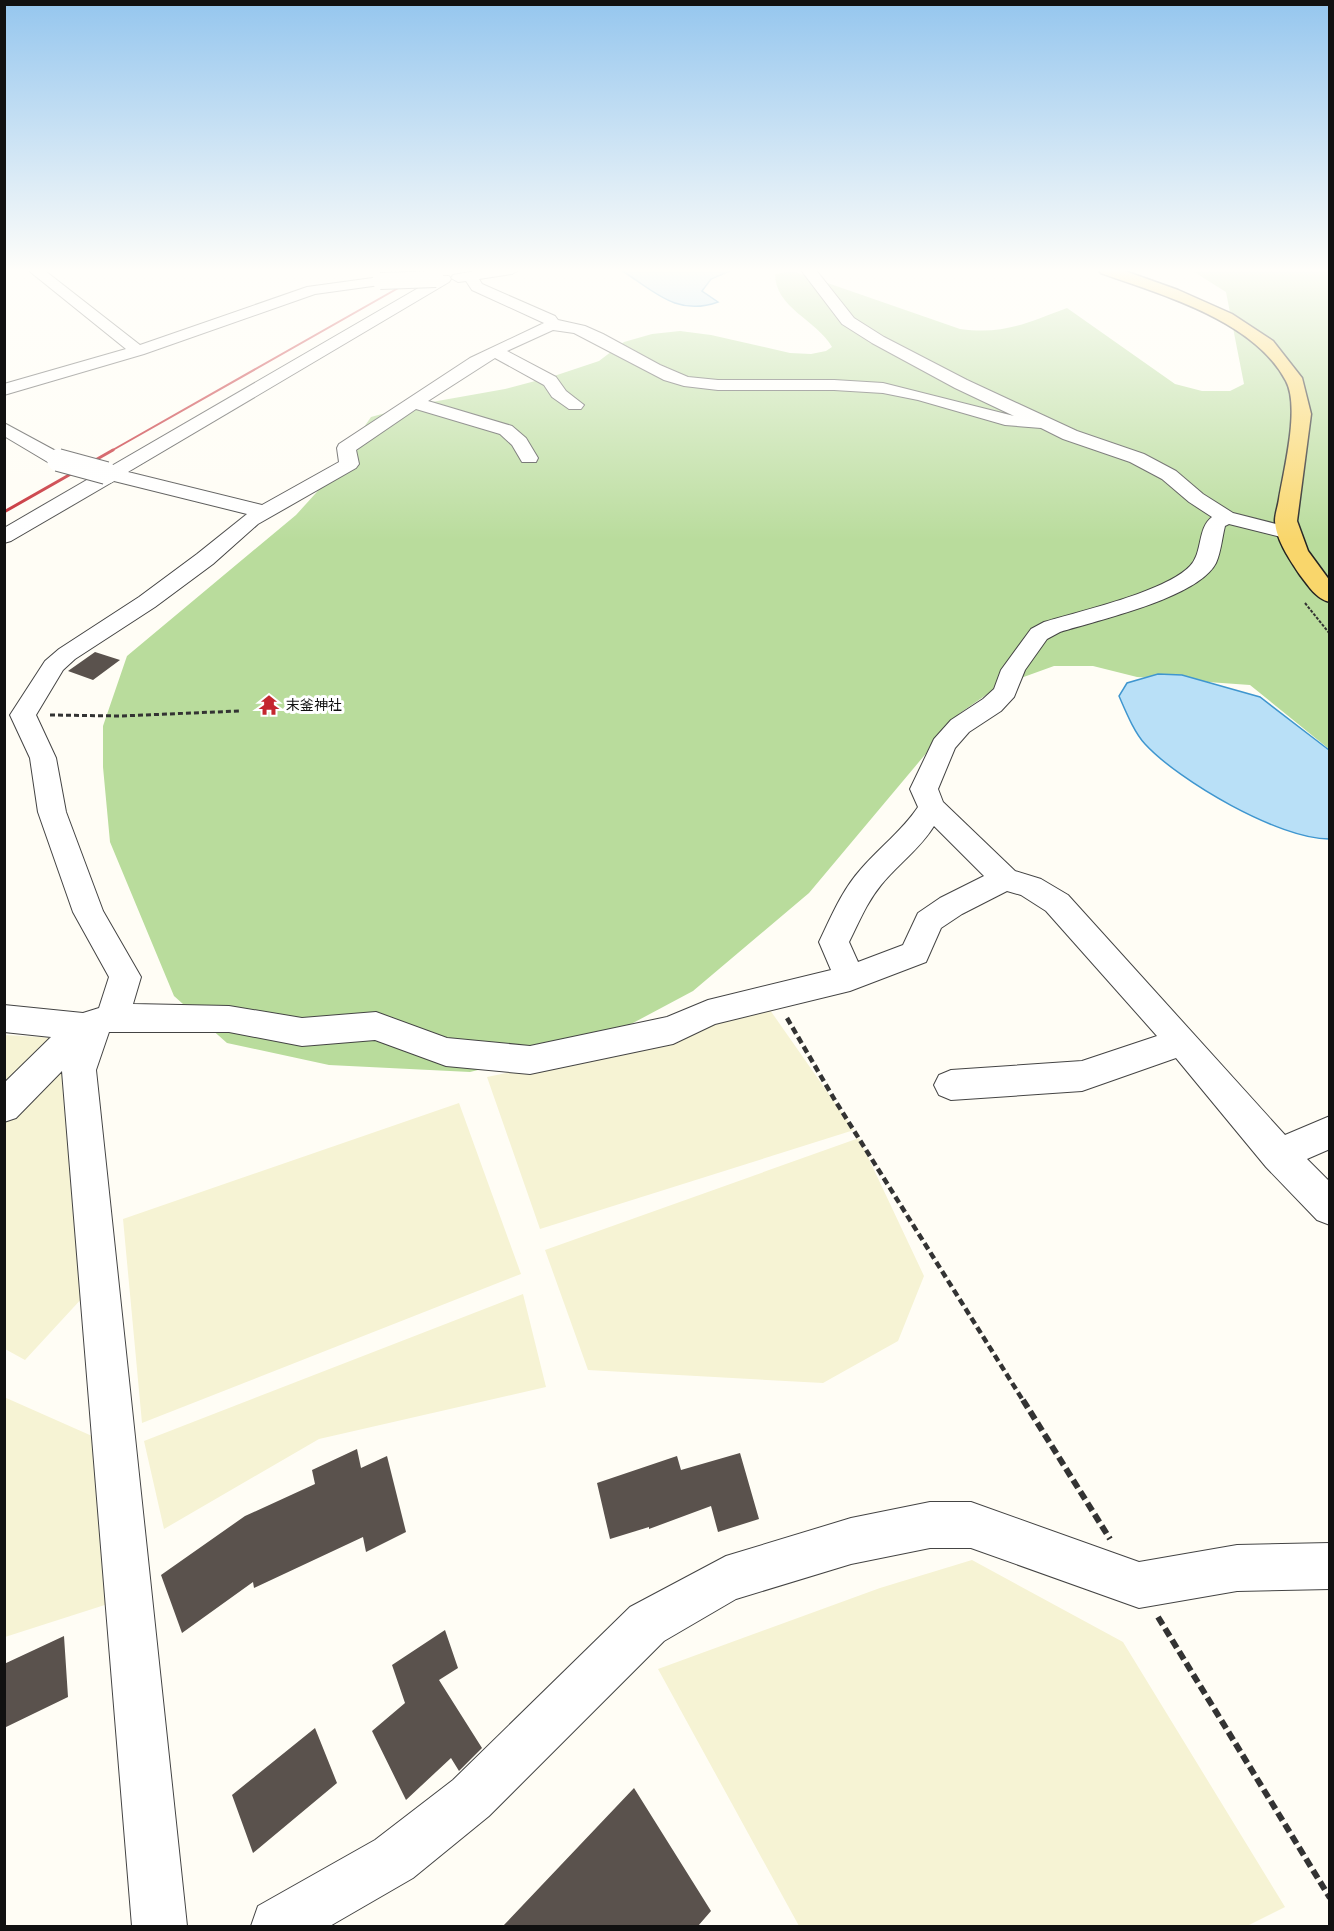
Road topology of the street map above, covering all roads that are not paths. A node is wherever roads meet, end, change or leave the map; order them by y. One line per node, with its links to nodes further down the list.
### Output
1 (107, 360): 8 (street)
2 (302, 360): 14 (street)
3 (479, 360): 9 (street)
4 (511, 360): 10 (street)
5 (637, 360): 11 (street)
6 (916, 360): 11 (street)
7 (1279, 360): 17 (main road)
8 (4, 390)
9 (412, 402): 13 (street); 15 (street)
10 (575, 405)
11 (1046, 423): 16 (street)
12 (4, 429): 14 (street, bridge)
13 (529, 458)
14 (109, 474): 15 (street); 18 (street)
15 (265, 512): 20 (street)
16 (1226, 517): 17 (street); 21 (street)
17 (1289, 533): 19 (main road)
18 (4, 537)
19 (1329, 595)
20 (14, 714): 25 (street)
21 (932, 807): 22 (street); 23 (street)
22 (1005, 879): 23 (street); 26 (street)
23 (850, 978): 25 (street)
24 (4, 1018): 25 (street)
25 (98, 1022): 28 (street); 33 (street)
26 (1182, 1042): 27 (street); 30 (street)
27 (951, 1084)
28 (4, 1107)
29 (1329, 1132): 30 (street)
30 (1279, 1155): 31 (street)
31 (1329, 1208)
32 (1329, 1566): 34 (street)
33 (159, 1926)
34 (278, 1926)

